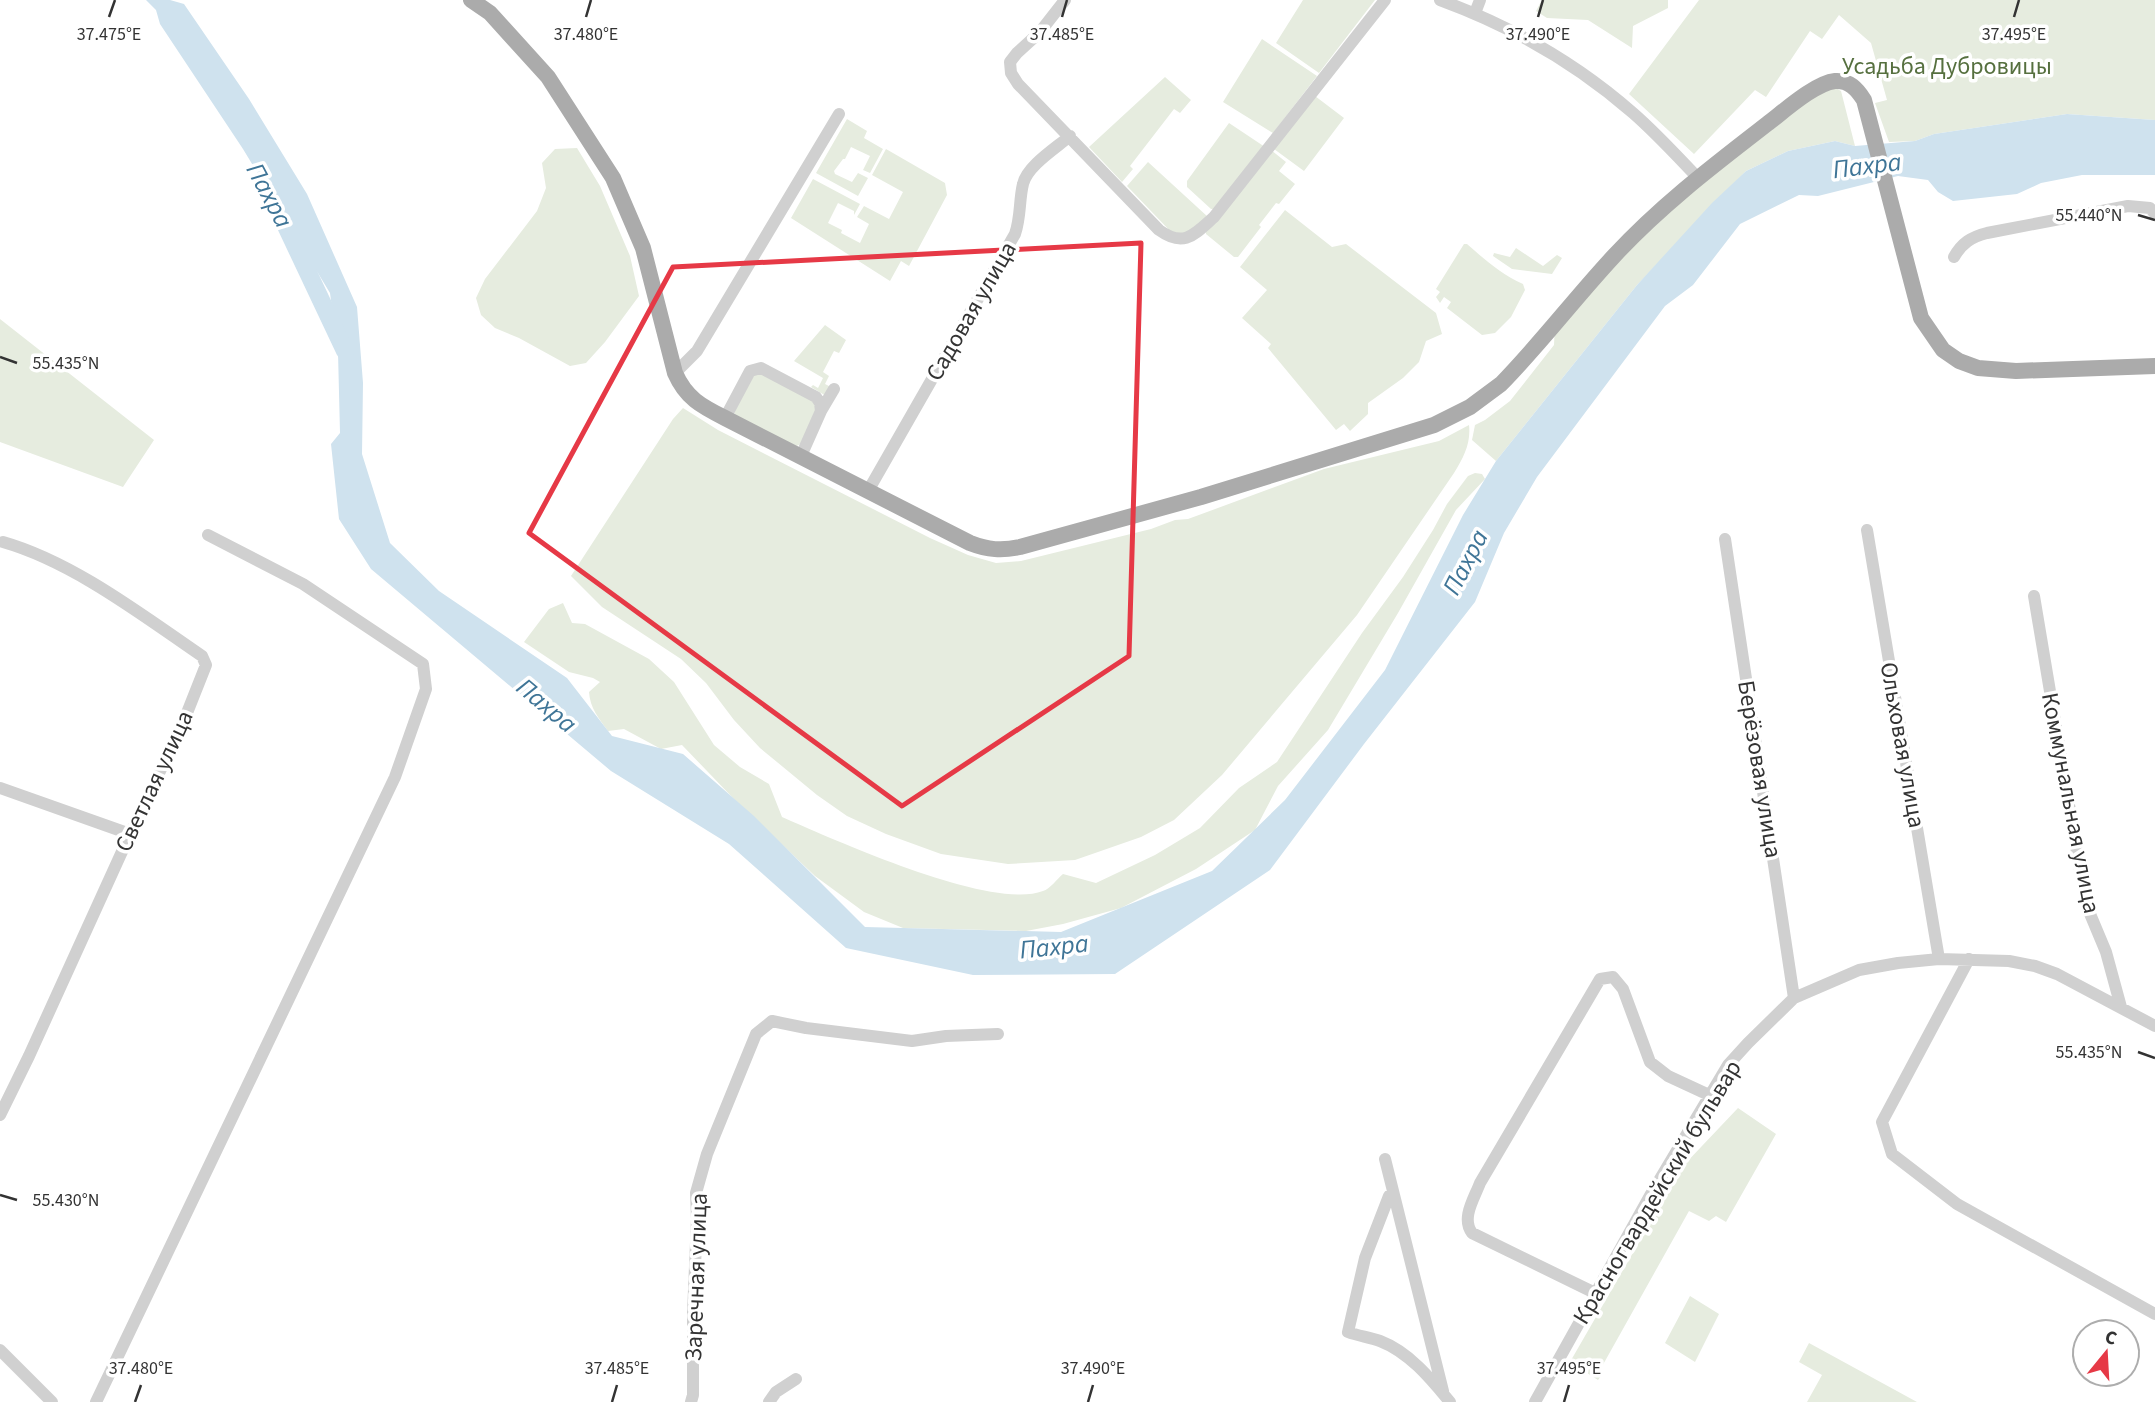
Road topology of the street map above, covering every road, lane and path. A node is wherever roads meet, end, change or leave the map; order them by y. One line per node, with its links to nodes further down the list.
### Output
1 (471, 0): 13 (main road)
2 (1065, 0): 8 (street)
3 (1385, 0): 8 (street)
4 (1440, 0): 6 (street)
5 (1480, 0): 6 (street)
6 (1475, 13): 9 (street)
7 (839, 114): 13 (street)
8 (1070, 136): 18 (street, Садовая улица)
9 (1698, 178): 12 (main road); 18 (main road)
10 (2155, 214): 11 (street)
11 (1954, 257)
12 (2155, 366)
13 (675, 373): 16 (main road)
14 (834, 389): 15 (street)
15 (821, 411): 16 (street); 17 (street)
16 (725, 418): 17 (main road)
17 (801, 456): 18 (main road)
18 (868, 491)
19 (1867, 530): 26 (street, Ольховая улица)
20 (208, 535): 43 (street)
21 (1725, 539): 28 (street, Берёзовая улица)
22 (3, 542): 25 (street, Светлая улица)
23 (2034, 596): 29 (street, Коммунальная улица)
24 (0, 788): 25 (street)
25 (130, 834): 33 (street, Светлая улица)
26 (1939, 959): 27 (street, Красногвардейский бульвар); 28 (street, Красногвардейский бульвар)
27 (1969, 959): 29 (street, Красногвардейский бульвар); 37 (street)
28 (1794, 998): 32 (street, Красногвардейский бульвар)
29 (2121, 1007): 30 (street, Красногвардейский бульвар)
30 (2155, 1026)
31 (998, 1034): 44 (street, Заречная улица)
32 (1709, 1095): 36 (street, Красногвардейский бульвар); 36 (street)
33 (0, 1115)
34 (1385, 1159): 35 (street)
35 (1394, 1195): 40 (street); 40 (street)
36 (1595, 1293): 41 (street, Красногвардейский бульвар)
37 (2155, 1314)
38 (0, 1350): 42 (street)
39 (796, 1379): 45 (street)
40 (1447, 1398)
41 (1539, 1400)
42 (52, 1402)
43 (96, 1402)
44 (691, 1402)
45 (769, 1402)

